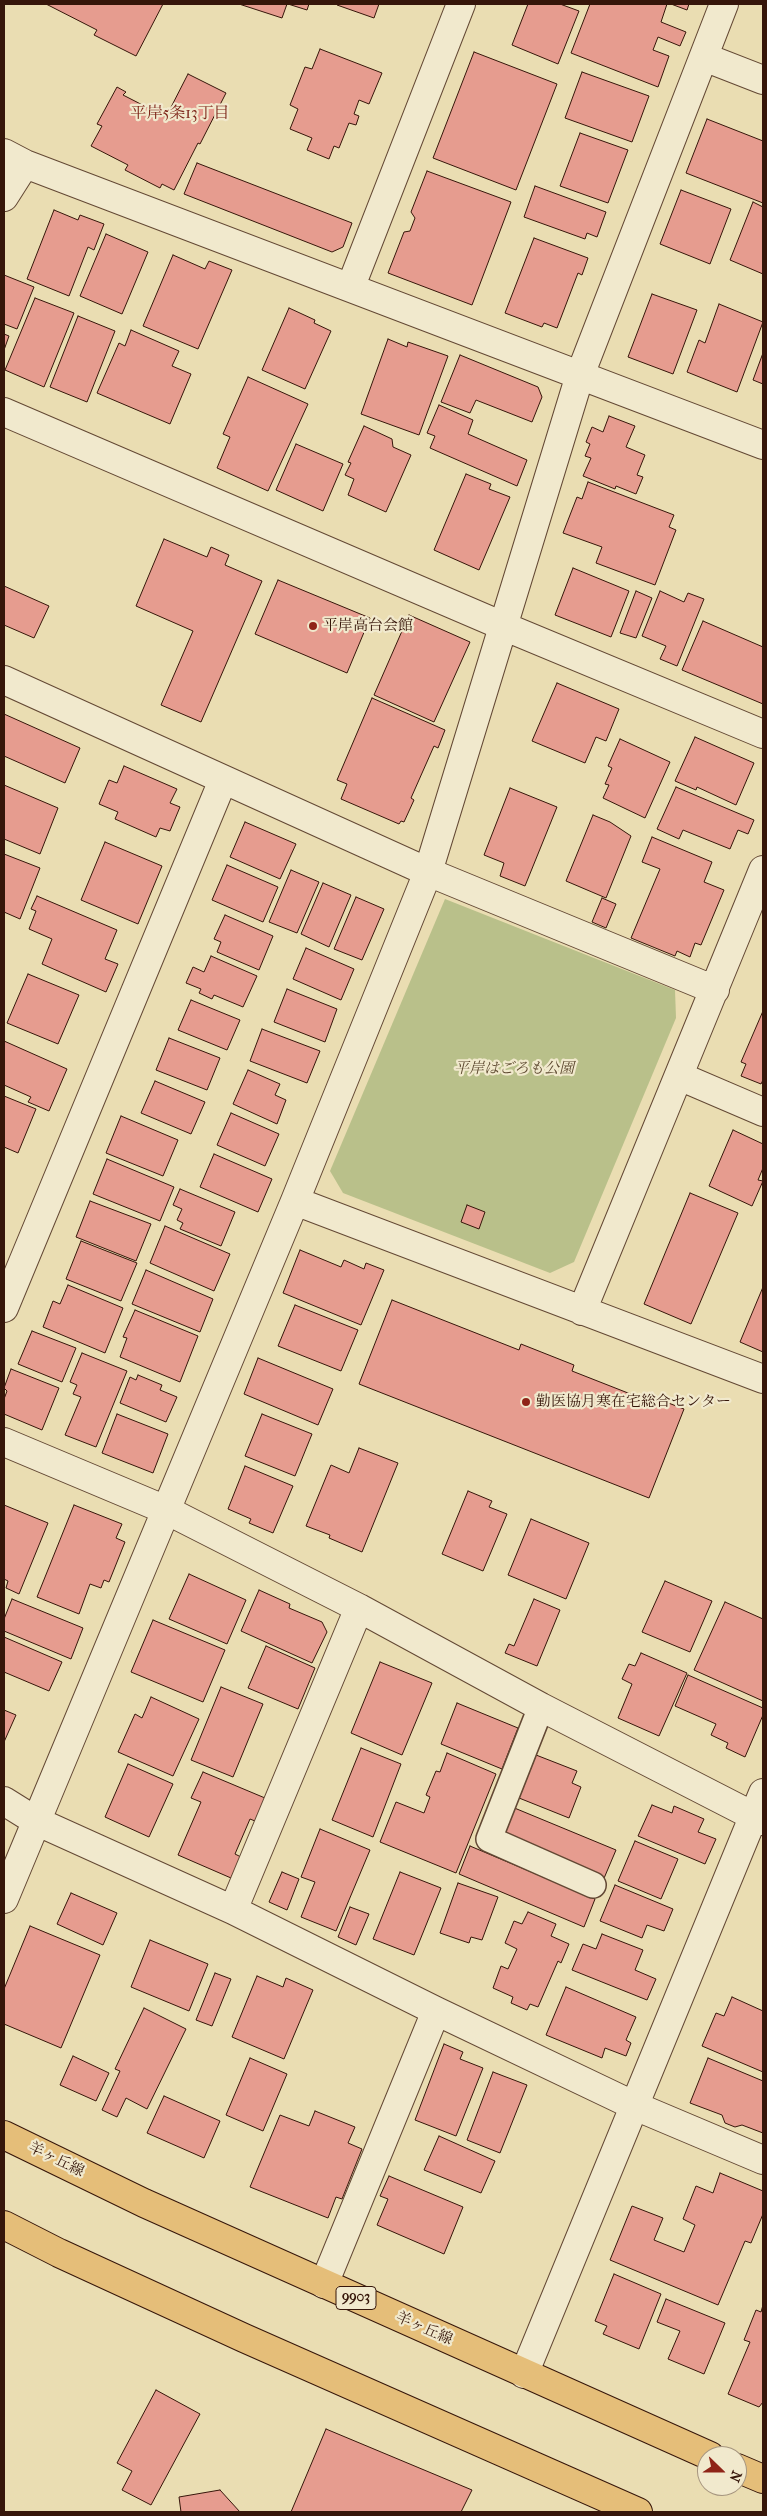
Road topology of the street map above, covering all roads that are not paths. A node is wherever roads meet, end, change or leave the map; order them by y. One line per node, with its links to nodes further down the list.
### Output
1 (461, 4): 7 (street)
2 (724, 4): 3 (street)
3 (704, 57): 4 (street); 8 (street)
4 (763, 80)
5 (15, 159): 6 (street); 7 (street)
6 (4, 197)
7 (351, 286): 8 (street)
8 (580, 375): 10 (street); 11 (street)
9 (4, 412): 11 (street)
10 (763, 445)
11 (503, 626): 13 (street); 16 (street)
12 (4, 680): 14 (street)
13 (763, 734)
14 (223, 780): 16 (street); 21 (street)
15 (763, 870): 17 (street)
16 (428, 872): 17 (street); 20 (street)
17 (715, 990): 18 (street)
18 (679, 1076): 19 (street); 22 (street)
19 (763, 1112)
20 (295, 1201): 22 (street); 25 (street)
21 (4, 1308)
22 (582, 1311): 23 (street)
23 (763, 1379)
24 (4, 1442): 25 (street)
25 (166, 1510): 26 (street); 30 (street)
26 (359, 1608): 27 (street); 33 (street)
27 (541, 1707): 29 (street); 31 (lane)
28 (4, 1801): 30 (street)
29 (760, 1810): 35 (street)
30 (36, 1821): 32 (street); 33 (street)
31 (593, 1885)
32 (4, 1899)
33 (233, 1910): 34 (street)
34 (436, 2011): 35 (street); 39 (street)
35 (635, 2106): 37 (street); 40 (street)
36 (4, 2135): 39 (main road, 羊ヶ丘線 / 9903)
37 (763, 2160)
38 (4, 2225): 44 (main road)
39 (324, 2284): 40 (main road, 羊ヶ丘線 / 9903)
40 (524, 2374): 41 (main road, 羊ヶ丘線 / 9903)
41 (697, 2450)
42 (747, 2472): 43 (main road)
43 (763, 2479)
44 (598, 2504): 45 (main road)
45 (638, 2512)

